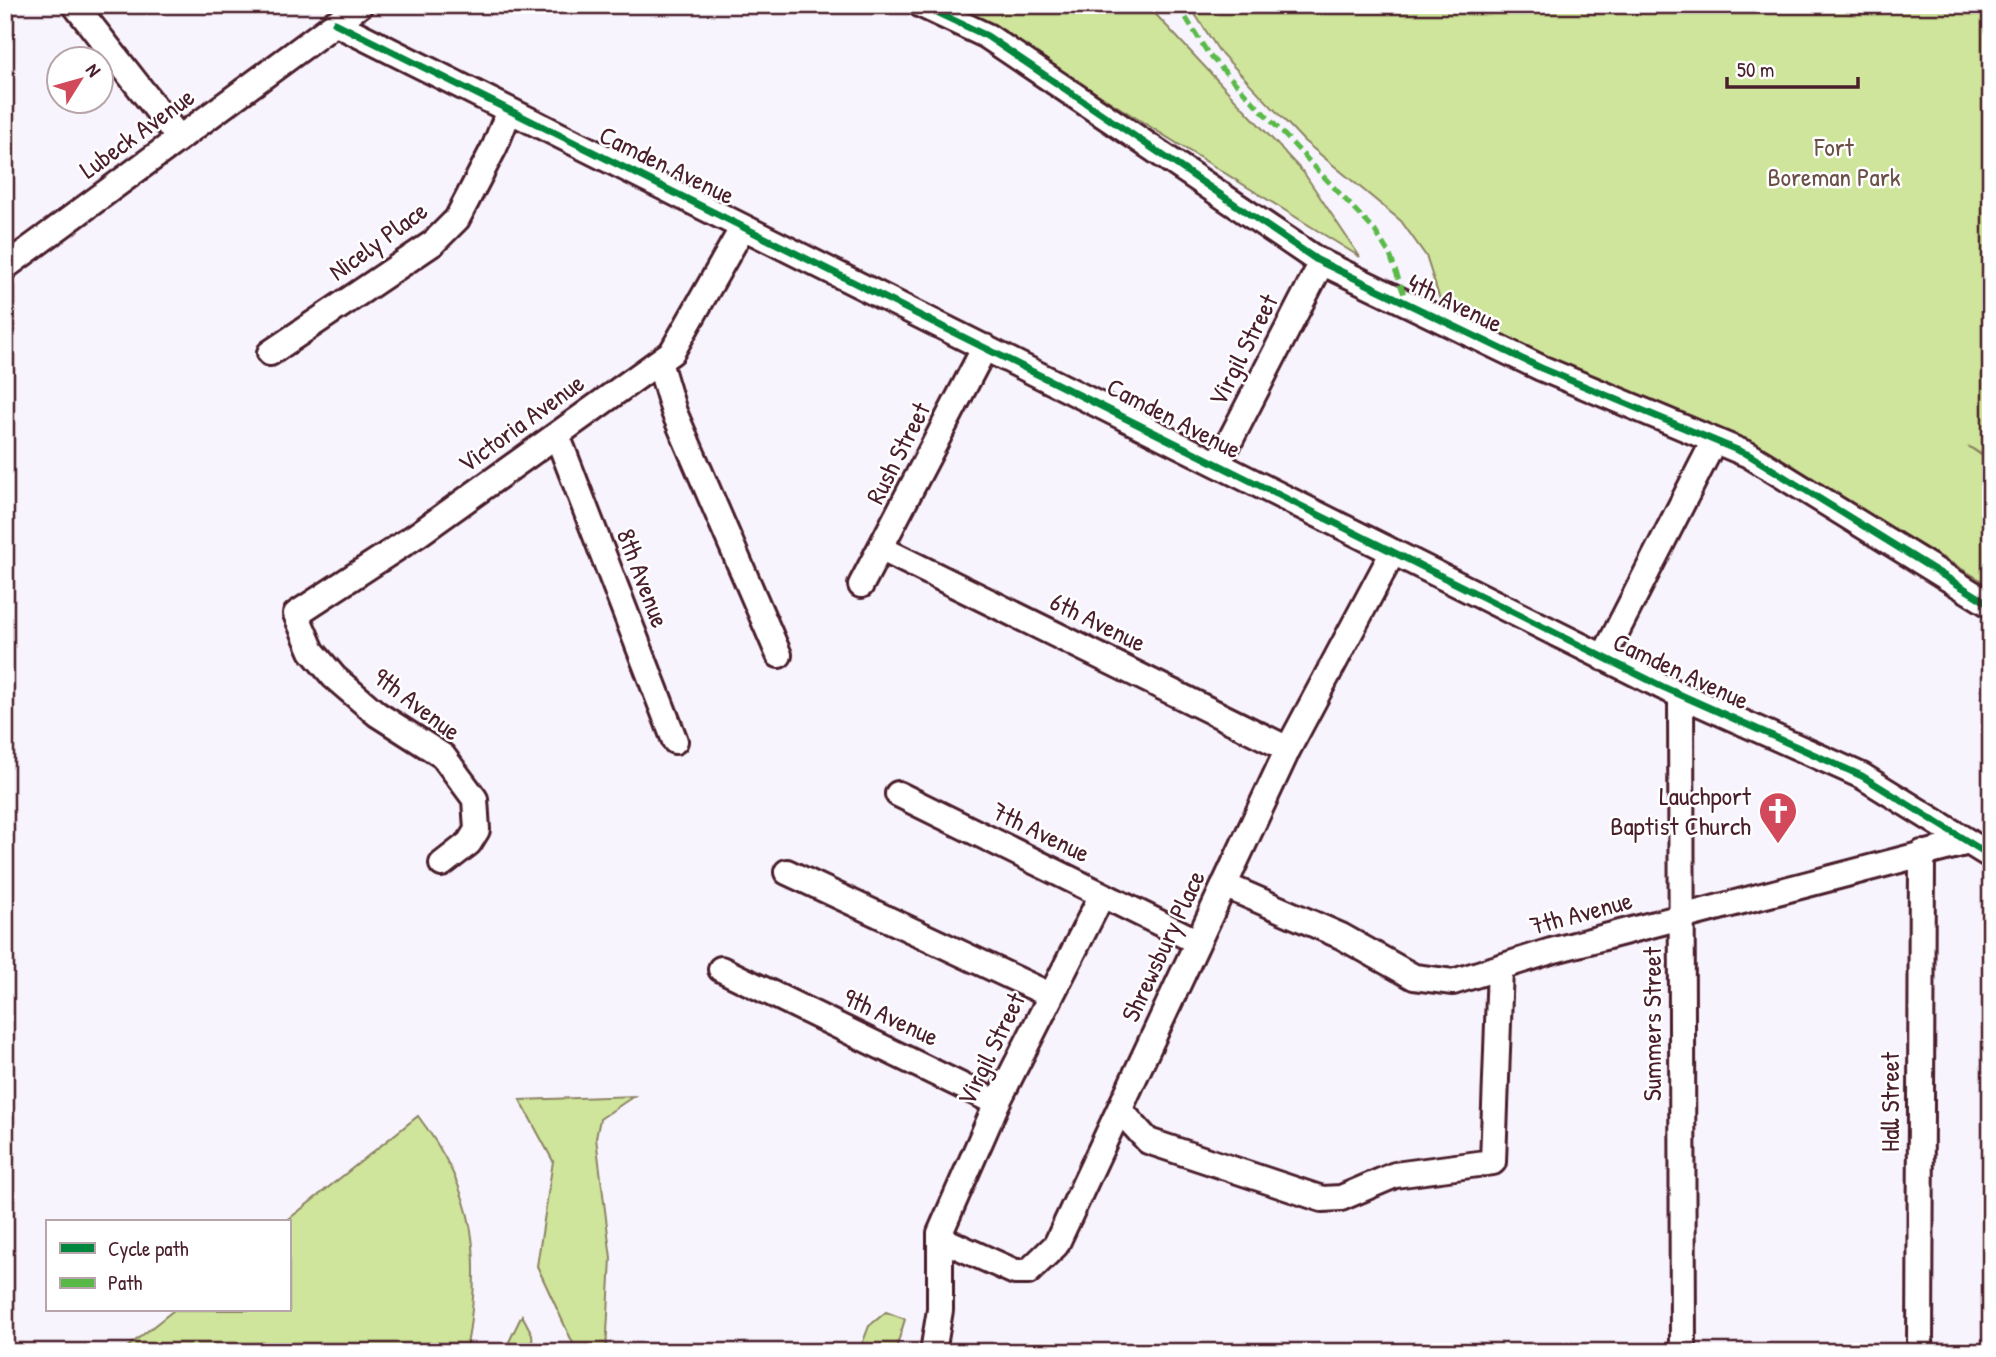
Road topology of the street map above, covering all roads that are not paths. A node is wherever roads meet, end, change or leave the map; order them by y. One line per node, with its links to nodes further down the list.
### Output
1 (75, 5): 6 (street)
2 (360, 5): 4 (street)
3 (921, 5): 8 (street, 4th Avenue)
4 (335, 23): 5 (street, Camden Avenue); 6 (street, Lubeck Avenue)
5 (509, 111): 7 (street, Camden Avenue); 11 (street, Nicely Place)
6 (179, 138): 9 (street, Lubeck Avenue)
7 (743, 227): 10 (street, Camden Avenue); 12 (street, Victoria Avenue)
8 (1322, 262): 14 (street, 4th Avenue); 15 (street, Virgil Street)
9 (5, 267)
10 (985, 347): 15 (street, Camden Avenue); 16 (street, Rush Street)
11 (270, 353)
12 (659, 362): 13 (street, Victoria Avenue); 21 (street)
13 (557, 435): 20 (street, Victoria Avenue); 24 (street, 8th Avenue)
14 (1714, 441): 19 (street, 4th Avenue); 22 (street)
15 (1219, 464): 17 (street, Camden Avenue)
16 (882, 549): 18 (street, Rush Street); 25 (street, 6th Avenue)
17 (1393, 552): 22 (street, Camden Avenue); 25 (street, Shrewsbury Place)
18 (861, 585)
19 (1991, 605)
20 (299, 627): 30 (street, 9th Avenue)
21 (779, 655)
22 (1603, 658): 23 (street, Camden Avenue)
23 (1681, 695): 27 (street, Camden Avenue); 34 (street, Summers Street)
24 (675, 741)
25 (1288, 749): 32 (street, Shrewsbury Place)
26 (898, 794): 33 (street, 7th Avenue)
27 (1969, 842): 28 (street, 7th Avenue); 29 (street, Camden Avenue)
28 (1922, 853): 34 (street, 7th Avenue); 44 (street, Hall Street)
29 (1991, 856)
30 (442, 863)
31 (787, 872): 38 (street)
32 (1224, 885): 35 (street, Shrewsbury Place); 36 (street, 7th Avenue)
33 (1102, 895): 35 (street, 7th Avenue); 38 (street, Virgil Street)
34 (1682, 917): 36 (street, 7th Avenue); 43 (street, Summers Street)
35 (1196, 941): 40 (street, Shrewsbury Place)
36 (1500, 967): 40 (street)
37 (721, 969): 39 (street, 9th Avenue)
38 (1050, 995): 39 (street, Virgil Street)
39 (997, 1102): 41 (street, Virgil Street)
40 (1120, 1110): 41 (street, Shrewsbury Place)
41 (940, 1233): 42 (street)
42 (933, 1352)
43 (1683, 1352)
44 (1920, 1352)

